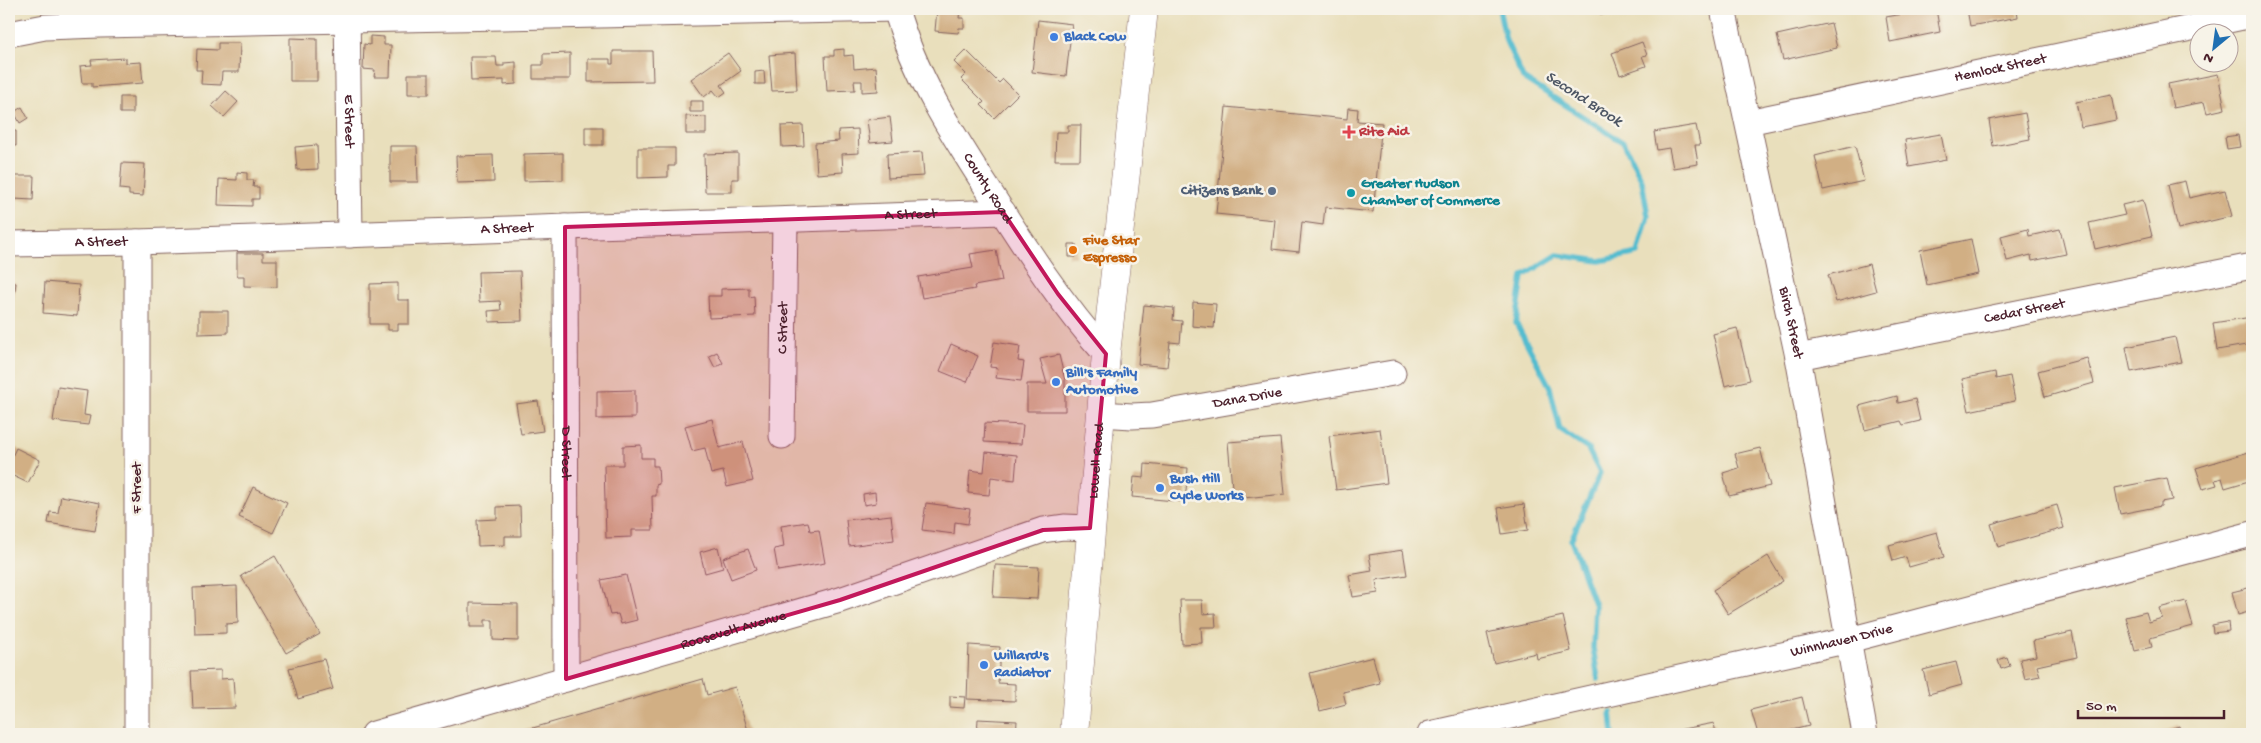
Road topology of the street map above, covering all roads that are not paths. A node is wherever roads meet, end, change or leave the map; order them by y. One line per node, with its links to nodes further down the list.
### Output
1 (896, 9): 4 (street); 8 (street, County Road)
2 (1144, 9): 15 (main road, Lowell Road)
3 (1724, 9): 7 (street, Birch Street)
4 (347, 14): 6 (street); 11 (street, E Street)
5 (2252, 15): 7 (street, Hemlock Street)
6 (9, 34)
7 (1748, 122): 16 (street, Birch Street)
8 (1003, 212): 9 (street, A Street); 15 (street, County Road)
9 (785, 220): 10 (street, A Street); 19 (street, C Street)
10 (565, 227): 11 (street, A Street); 23 (street, D Street)
11 (350, 235): 12 (street, A Street)
12 (137, 242): 13 (street, A Street); 24 (street, F Street)
13 (9, 244)
14 (2252, 266): 16 (street, Cedar Street)
15 (1106, 354): 18 (main road, Lowell Road)
16 (1798, 357): 22 (street, Birch Street)
17 (1393, 373): 18 (street, Dana Drive)
18 (1101, 414): 20 (main road, Lowell Road)
19 (782, 436)
20 (1090, 528): 23 (street, Roosevelt Avenue); 26 (main road, Lowell Road)
21 (2252, 534): 22 (street, Winnhaven Drive)
22 (1849, 640): 27 (street, Winnhaven Drive); 28 (street, Birch Street)
23 (566, 679): 25 (street, Roosevelt Avenue)
24 (137, 734)
25 (374, 734)
26 (1074, 734)
27 (1430, 734)
28 (1865, 734)

